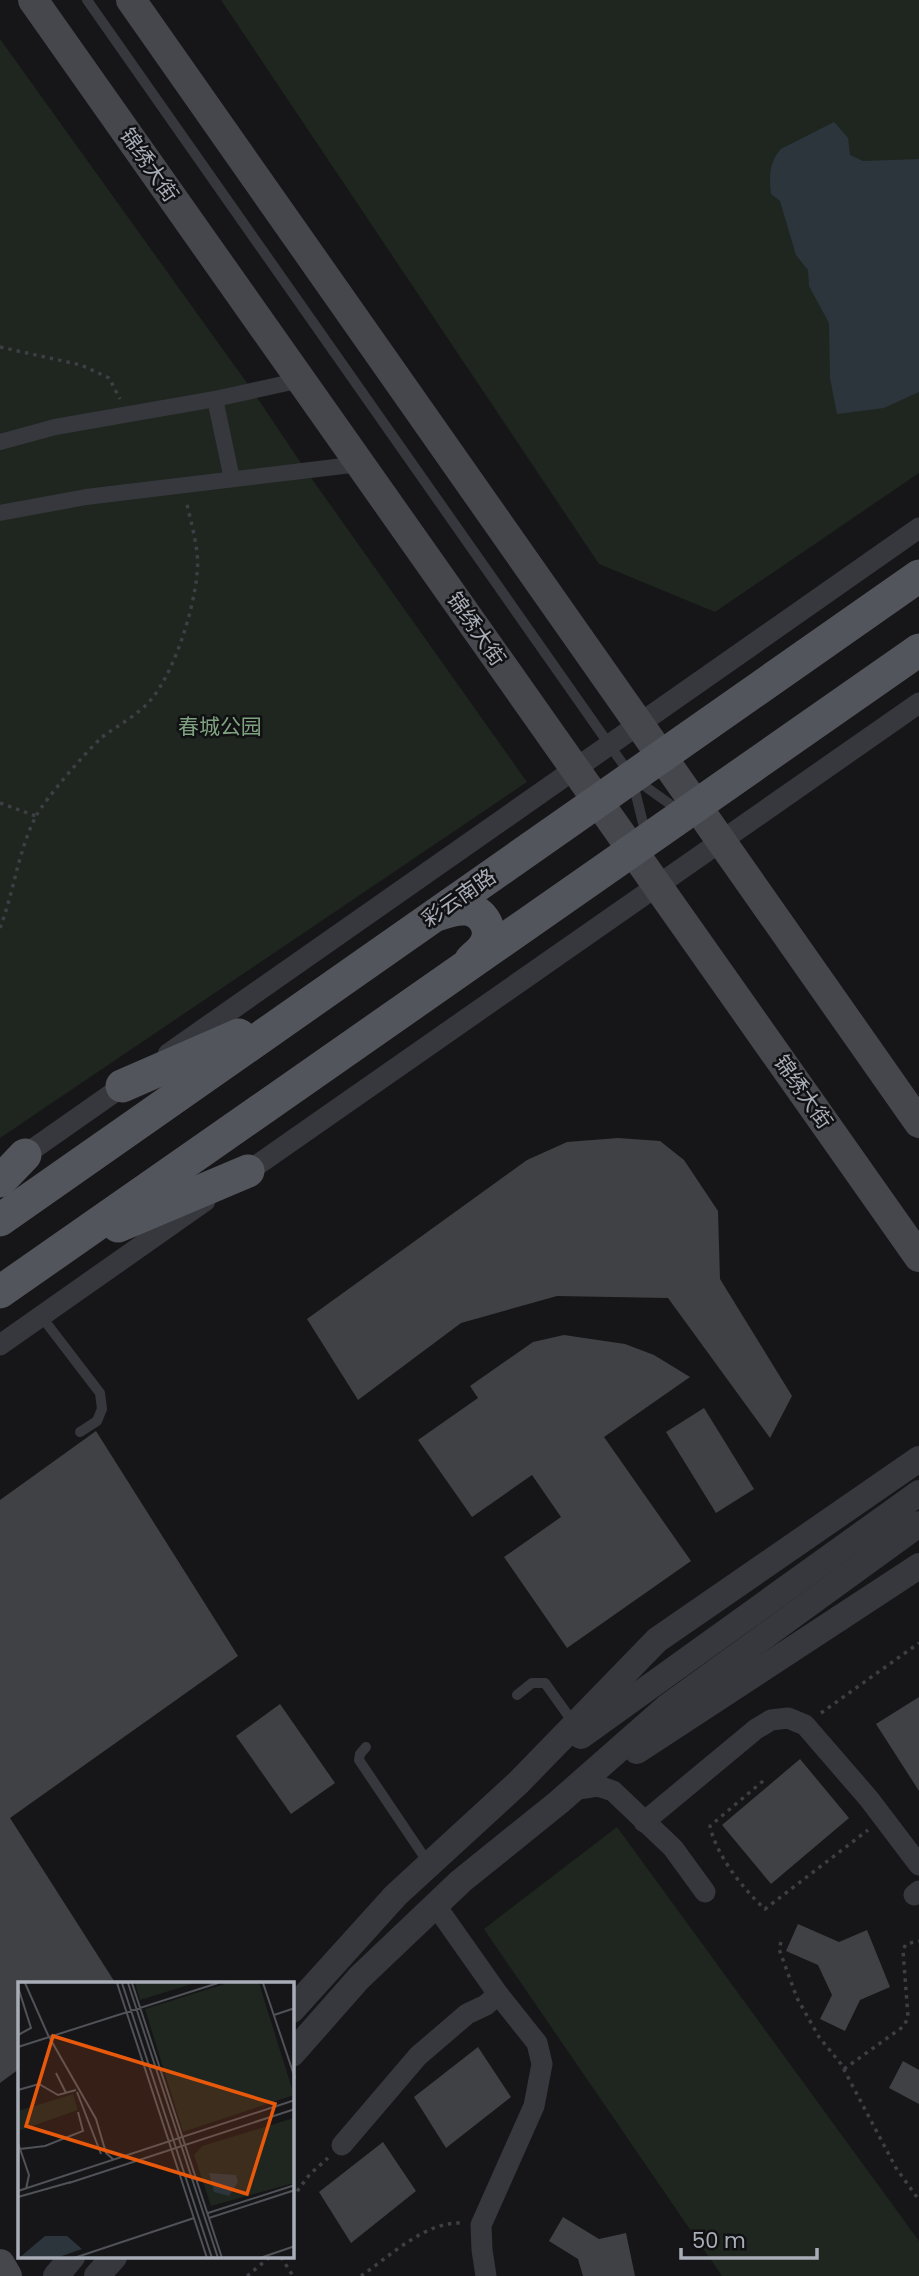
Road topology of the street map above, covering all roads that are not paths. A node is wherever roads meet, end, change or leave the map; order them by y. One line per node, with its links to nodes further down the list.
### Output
1 (33, 0): 4 (main road, 锦绣大街)
2 (88, 0): 15 (lane)
3 (131, 0): 14 (main road)
4 (301, 380): 5 (street); 7 (main road, 锦绣大街)
5 (215, 399): 6 (street); 8 (street)
6 (0, 442)
7 (360, 464): 8 (street); 17 (main road, 锦绣大街)
8 (232, 479): 9 (street)
9 (0, 513)
10 (919, 527): 14 (street)
11 (919, 576): 16 (main road, 彩云南路)
12 (913, 656): 20 (main road)
13 (919, 703): 21 (street)
14 (639, 724): 15 (street); 16 (main road)
15 (610, 745): 17 (street); 18 (lane)
16 (662, 756): 18 (main road, 彩云南路); 20 (main road)
17 (575, 769): 19 (main road, 锦绣大街); 27 (street)
18 (632, 777): 19 (main road, 彩云南路); 20 (lane); 22 (lane)
19 (597, 801): 22 (main road, 锦绣大街); 24 (main road, 彩云南路)
20 (690, 809): 21 (main road); 22 (main road)
21 (721, 840): 23 (street); 28 (main road)
22 (639, 844): 23 (main road, 锦绣大街); 25 (main road)
23 (657, 886): 30 (street); 34 (main road, 锦绣大街)
24 (435, 915): 25 (main road); 26 (main road, 彩云南路)
25 (467, 964): 33 (main road)
26 (305, 1006): 27 (main road); 32 (main road, 彩云南路)
27 (122, 1086): 29 (street)
28 (919, 1123)
29 (12, 1163): 31 (main road)
30 (248, 1171): 33 (main road); 36 (street)
31 (0, 1181)
32 (0, 1220)
33 (57, 1252): 35 (main road)
34 (919, 1257)
35 (0, 1292)
36 (41, 1316): 37 (street); 38 (lane)
37 (0, 1345)
38 (80, 1432)
39 (919, 1460): 44 (street)
40 (919, 1493): 46 (street)
41 (919, 1524): 47 (street)
42 (919, 1566): 47 (street)
43 (517, 1695): 44 (lane)
44 (575, 1725): 46 (street)
45 (366, 1747): 49 (lane)
46 (518, 1783): 49 (street)
47 (569, 1796): 48 (street); 52 (street)
48 (644, 1822): 50 (street); 51 (street)
49 (430, 1864): 54 (street)
50 (919, 1865)
51 (705, 1892)
52 (436, 1906): 53 (street); 55 (street)
53 (498, 1994): 56 (street); 63 (street)
54 (294, 2008)
55 (294, 2052)
56 (342, 2145)
57 (71, 2258): 61 (street)
58 (113, 2258): 62 (street)
59 (0, 2264): 60 (main road)
60 (6, 2276)
61 (56, 2276)
62 (97, 2276)
63 (486, 2276)

